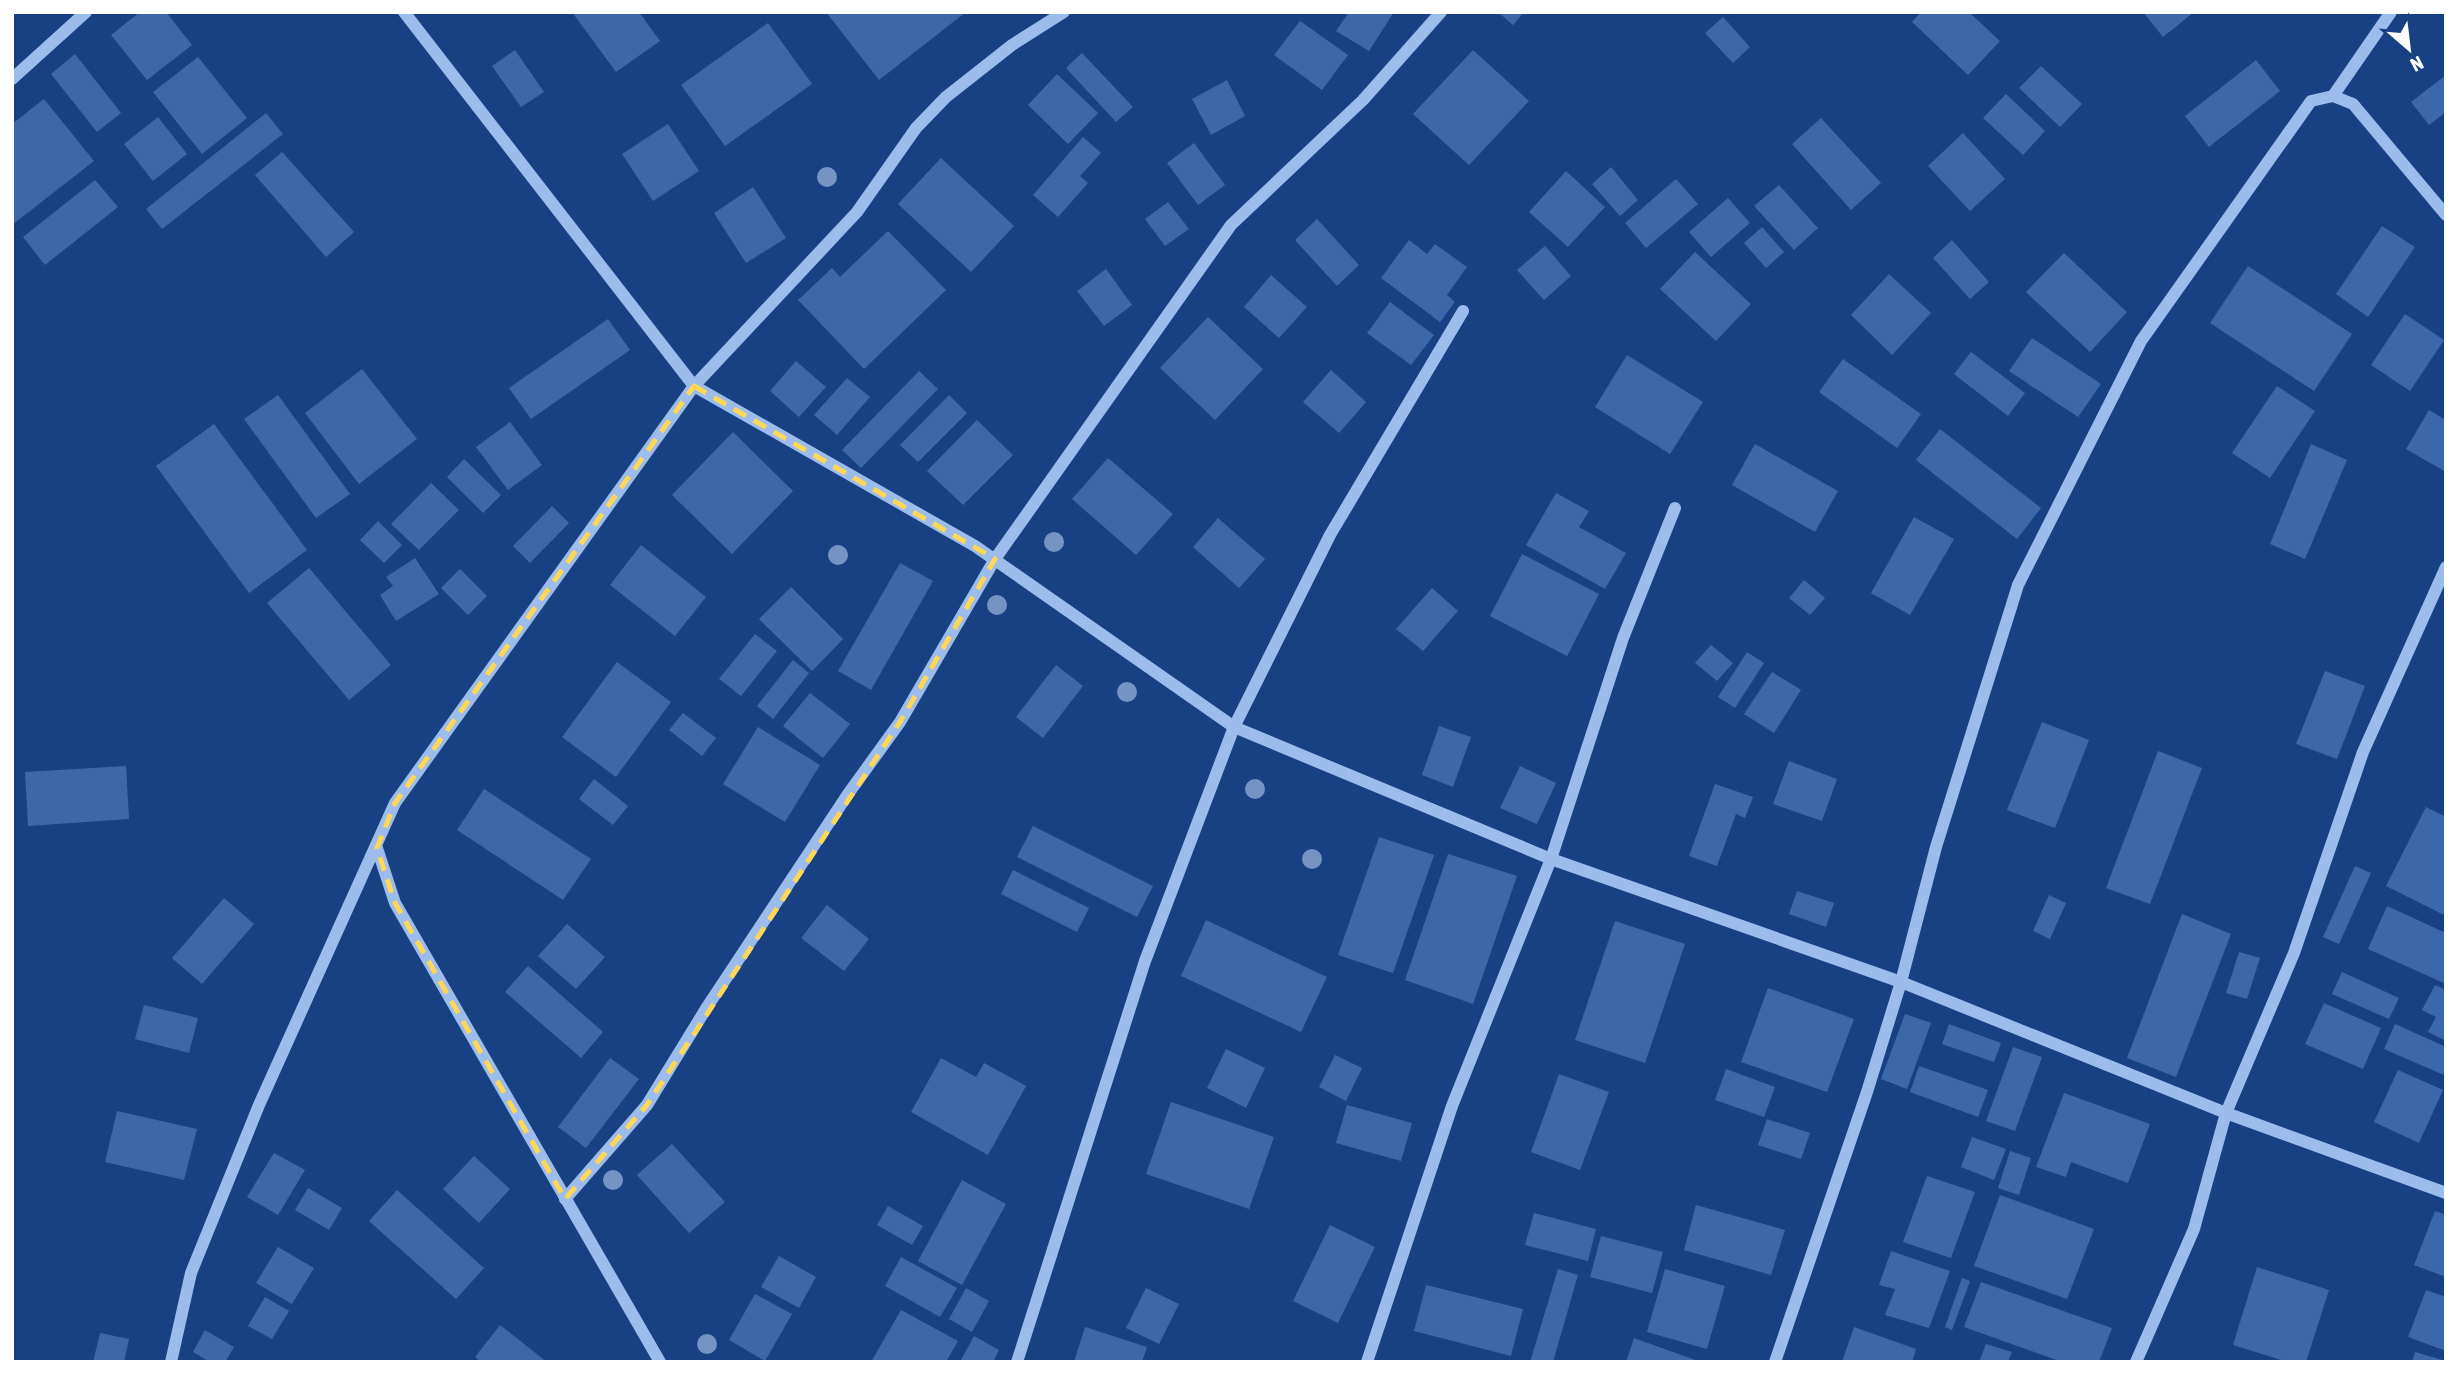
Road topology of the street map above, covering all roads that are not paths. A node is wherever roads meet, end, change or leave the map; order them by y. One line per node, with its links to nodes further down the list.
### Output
1 (86, 12): 6 (street)
2 (404, 12): 10 (street)
3 (1064, 12): 10 (street)
4 (1441, 12): 12 (street)
5 (2391, 12): 7 (street)
6 (12, 79)
7 (2333, 96): 8 (street); 17 (street)
8 (2446, 215)
9 (1463, 311): 14 (street)
10 (694, 386): 12 (street); 15 (street)
11 (1675, 508): 16 (street)
12 (995, 559): 14 (street); 20 (street)
13 (2446, 567): 18 (street)
14 (1234, 727): 16 (street); 23 (street)
15 (377, 848): 20 (street); 22 (street)
16 (1551, 859): 17 (street); 24 (street)
17 (1901, 982): 18 (street); 25 (street)
18 (2226, 1113): 19 (street); 26 (street)
19 (2446, 1193)
20 (565, 1199): 21 (street)
21 (655, 1360)
22 (171, 1362)
23 (1017, 1362)
24 (1367, 1362)
25 (1775, 1362)
26 (2136, 1362)

